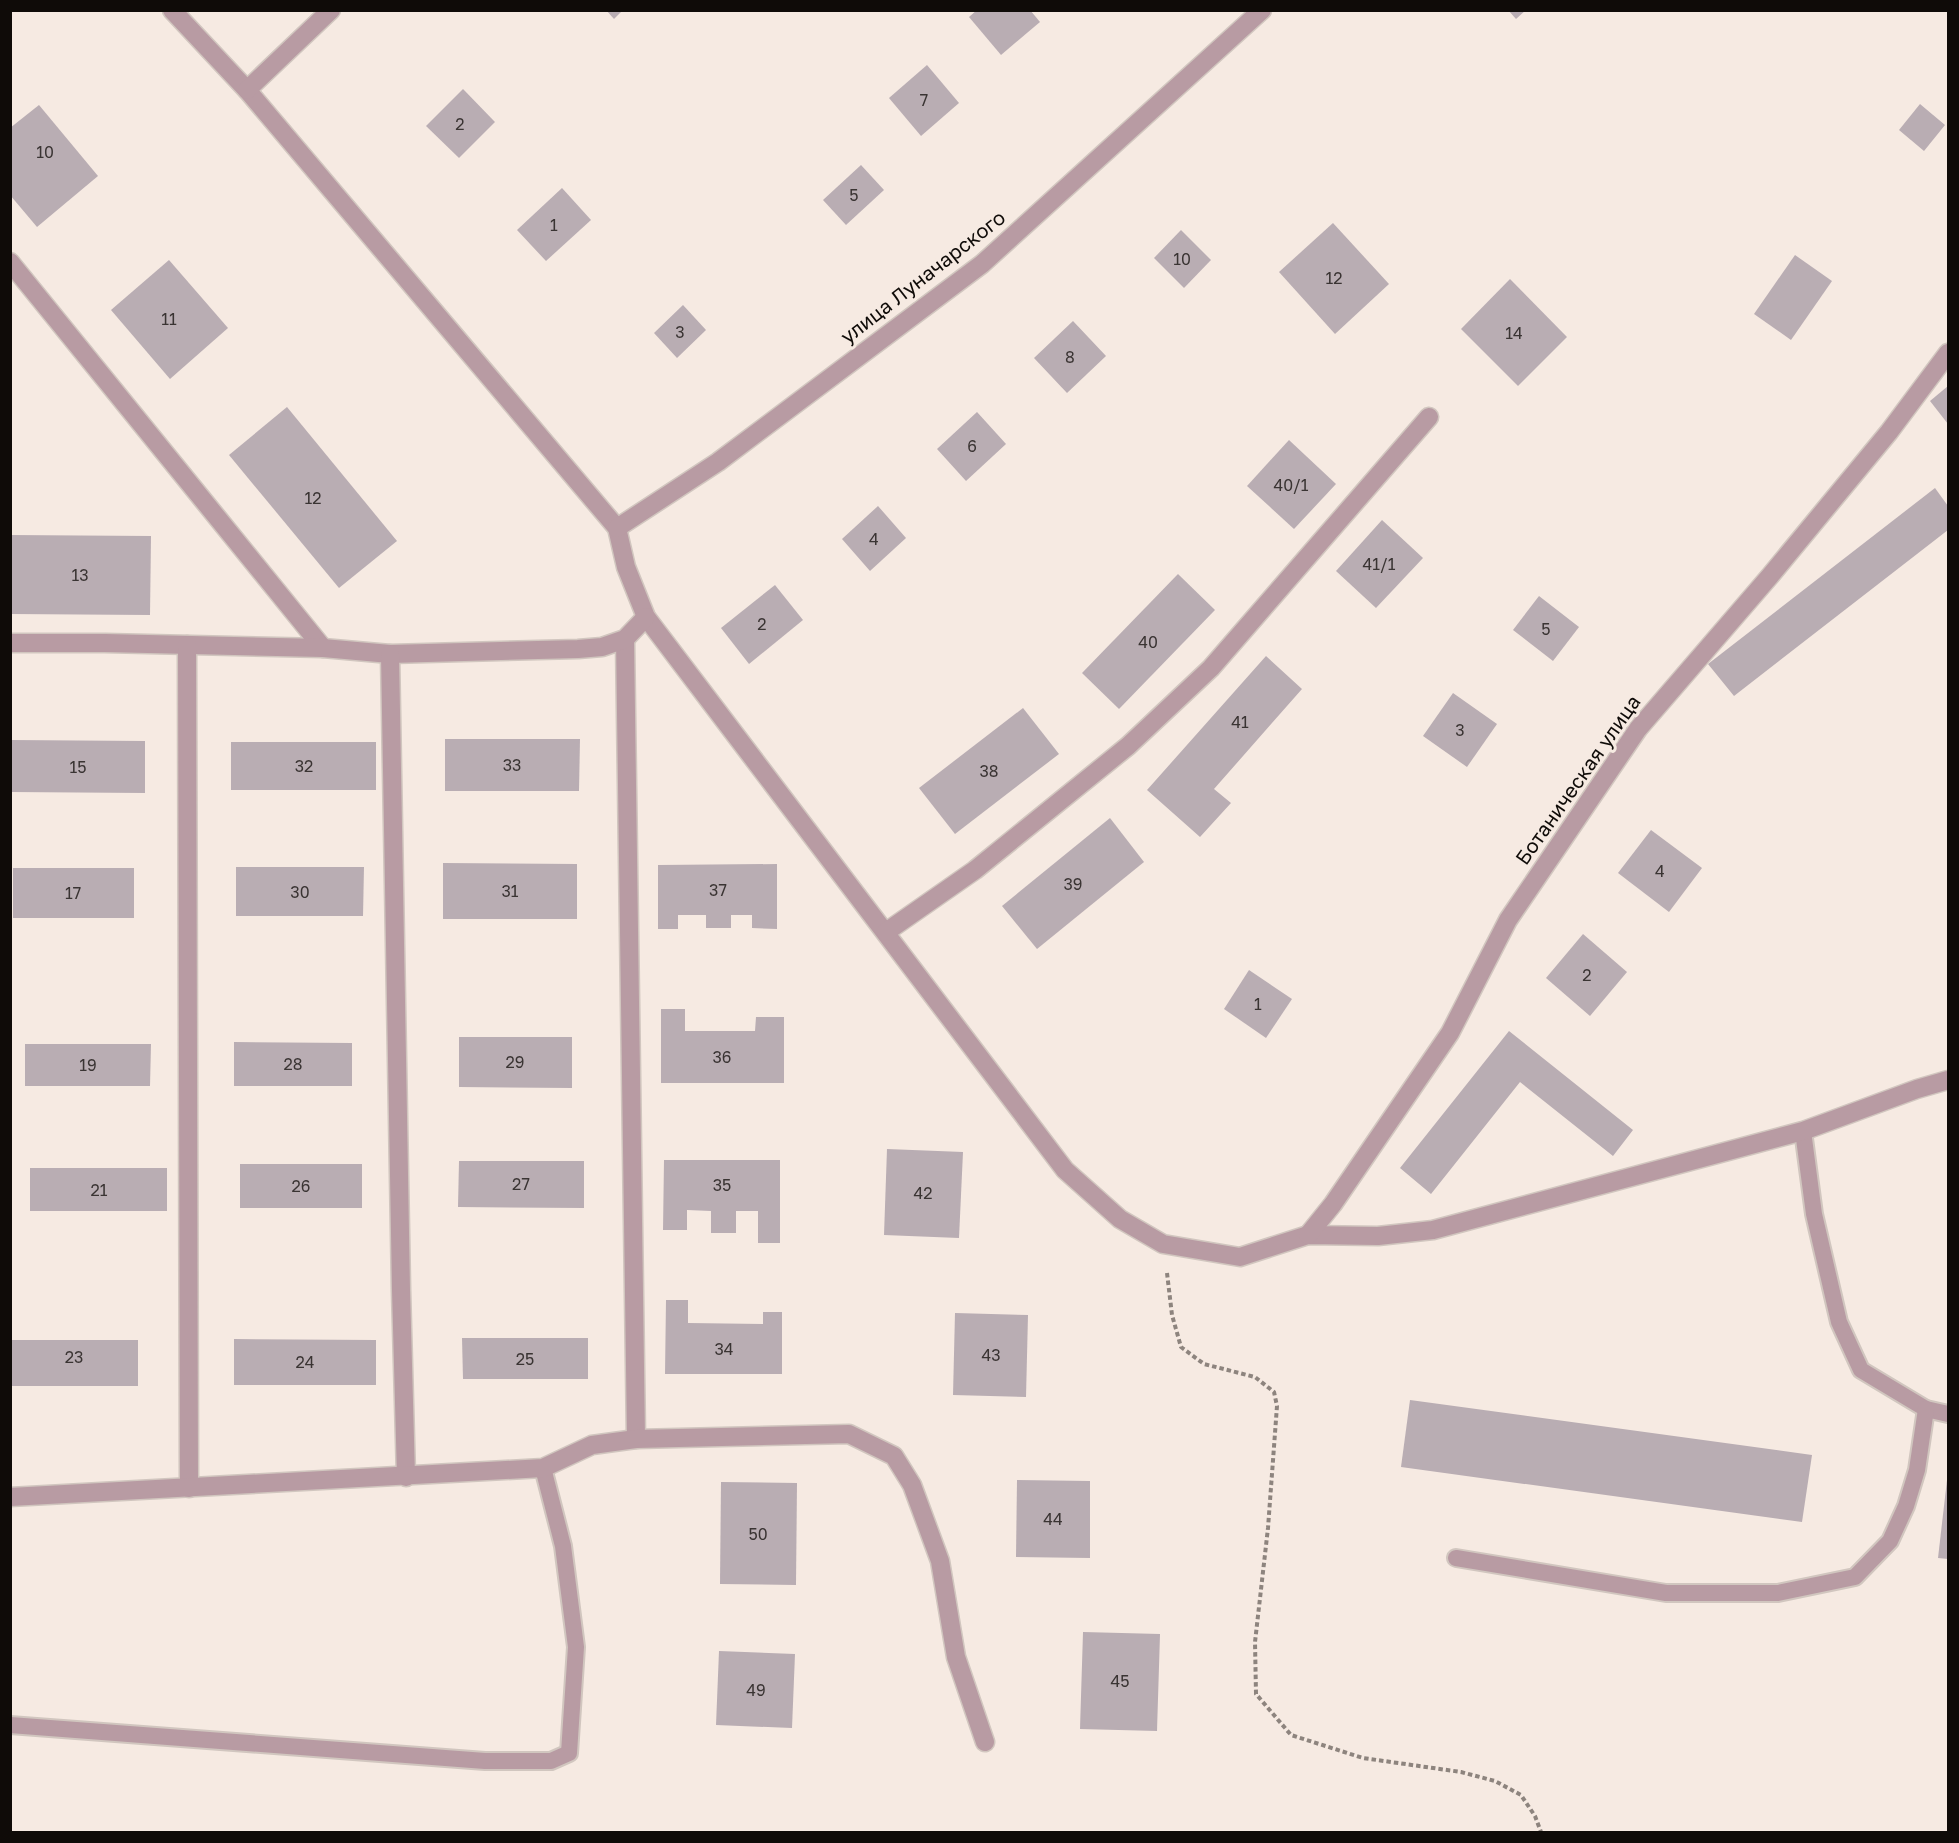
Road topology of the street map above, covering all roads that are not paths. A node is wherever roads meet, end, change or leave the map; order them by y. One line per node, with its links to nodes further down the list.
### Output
1 (172, 10): 4 (street)
2 (331, 10): 4 (street)
3 (1262, 10): 8 (street, улица Луначарского)
4 (247, 90): 8 (street)
5 (10, 262): 13 (street)
6 (1948, 353): 18 (street, Ботаническая улица)
7 (1429, 417): 15 (street)
8 (616, 528): 9 (street)
9 (646, 617): 10 (street); 15 (street)
10 (625, 639): 14 (street); 21 (street)
11 (10, 643): 12 (street)
12 (187, 645): 13 (street); 24 (street)
13 (323, 648): 14 (street)
14 (390, 654): 23 (street)
15 (886, 932): 18 (street)
16 (1948, 1080): 17 (street)
17 (1803, 1131): 18 (street); 19 (lane)
18 (1308, 1234)
19 (1926, 1409): 20 (lane); 26 (lane)
20 (1948, 1414)
21 (636, 1439): 22 (street); 28 (street)
22 (543, 1468): 23 (street); 27 (lane)
23 (406, 1477): 24 (street)
24 (189, 1488): 25 (street)
25 (10, 1497)
26 (1456, 1558)
27 (10, 1725)
28 (985, 1742)

